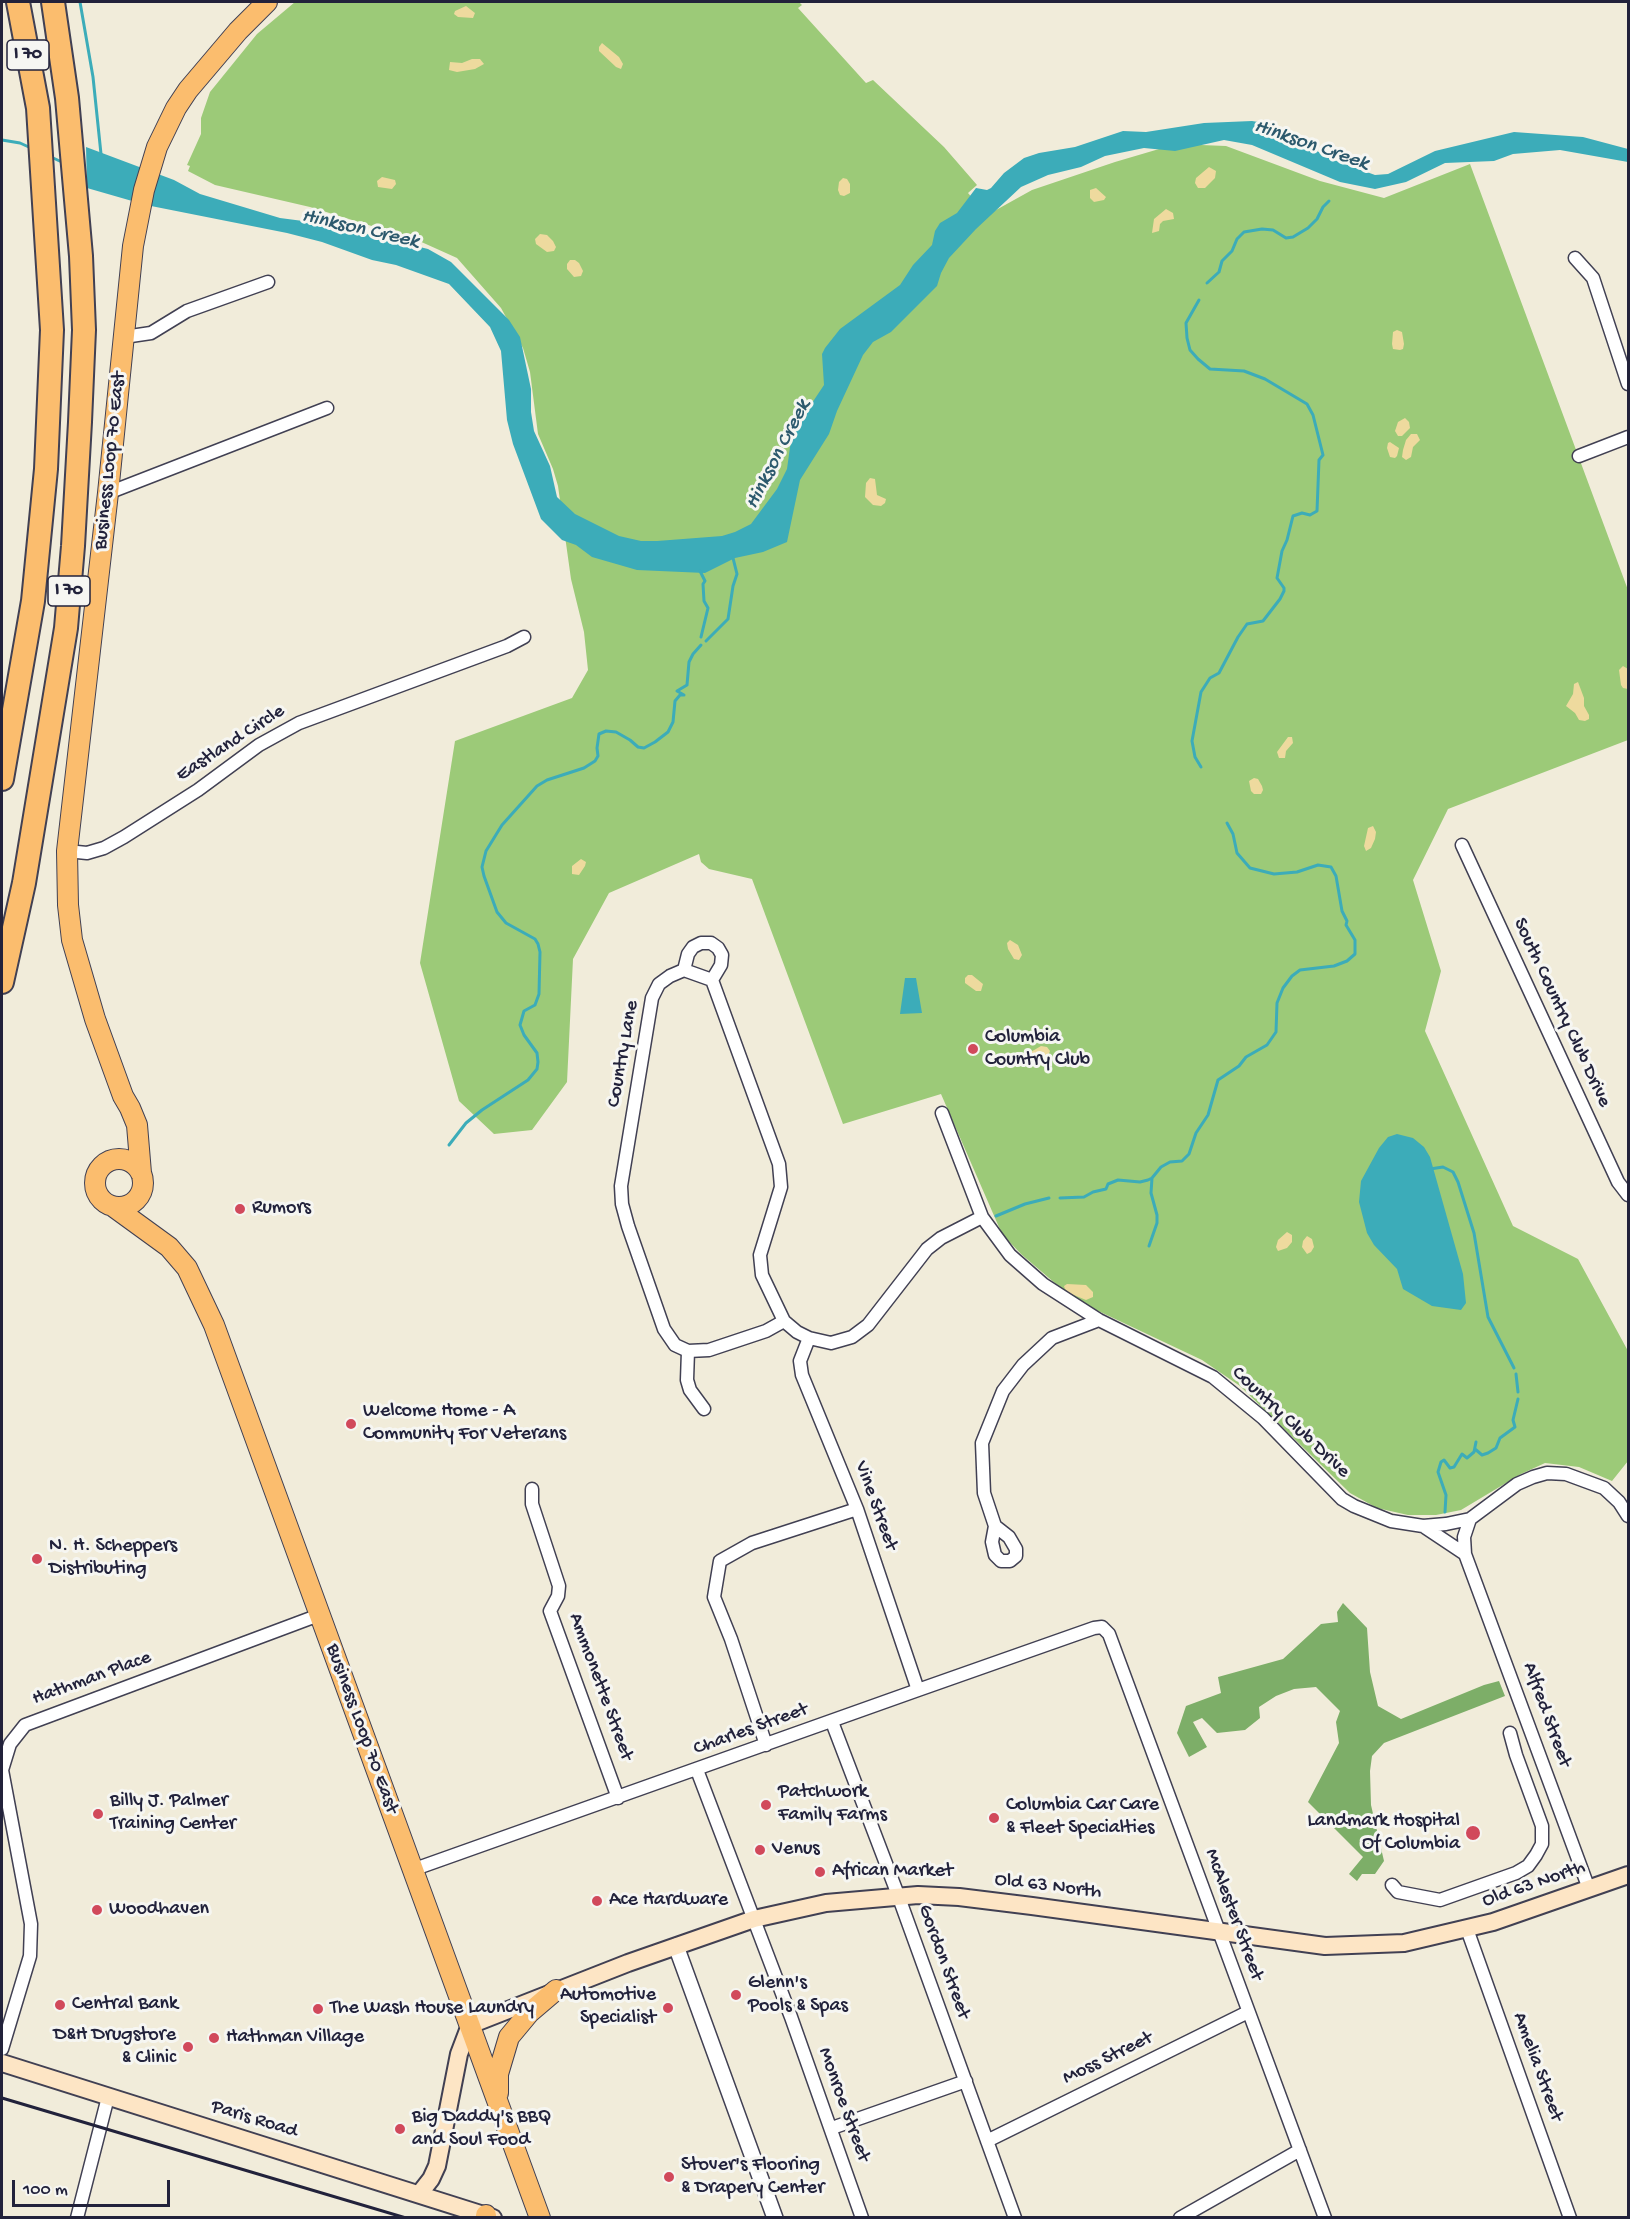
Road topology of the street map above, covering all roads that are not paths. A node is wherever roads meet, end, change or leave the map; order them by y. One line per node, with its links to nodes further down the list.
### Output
1 (18, 2): 13 (highway, I 70)
2 (52, 2): 18 (highway, I 70)
3 (267, 2): 6 (main road, Business Loop 70 East)
4 (1575, 258): 7 (street)
5 (268, 282): 6 (street)
6 (124, 338): 11 (main road, Business Loop 70 East)
7 (1629, 384)
8 (327, 408): 11 (street)
9 (1629, 437): 10 (street)
10 (1579, 456)
11 (108, 493): 15 (main road, Business Loop 70 East)
12 (524, 637): 15 (street, Eastland Circle)
13 (2, 779)
14 (1462, 845): 24 (street, South Country Club Drive)
15 (67, 851): 19 (main road, Business Loop 70 East)
16 (684, 970): 17 (street); 17 (street); 31 (street, Country Lane)
17 (712, 980): 29 (street)
18 (2, 982)
19 (123, 1096): 21 (main road, Business Loop 70 East); 22 (main road, Business Loop 70 East)
20 (942, 1113): 26 (street, Country Club Drive)
21 (114, 1160): 22 (main road); 25 (main road)
22 (141, 1173): 23 (main road)
23 (141, 1194): 25 (main road); 27 (main road, Business Loop 70 East)
24 (1629, 1196)
25 (114, 1207): 27 (main road, Business Loop 70 East)
26 (982, 1217): 28 (street, Country Club Drive); 30 (street)
27 (169, 1247): 40 (main road, Business Loop 70 East)
28 (1099, 1320): 37 (street); 38 (street, Country Club Drive)
29 (784, 1321): 30 (street); 31 (street)
30 (809, 1338): 34 (street, Vine Street)
31 (688, 1351): 32 (street)
32 (705, 1409)
33 (532, 1489): 47 (street, Ammonette Street)
34 (857, 1509): 42 (street, Vine Street); 45 (street)
35 (1629, 1516): 36 (street, Country Club Drive)
36 (1470, 1519): 38 (street, Country Club Drive); 39 (street, Alfred Street)
37 (995, 1526)
38 (1423, 1526): 39 (street)
39 (1465, 1554): 51 (street, Alfred Street)
40 (319, 1615): 48 (main road, Business Loop 70 East); 60 (street, Hathman Place)
41 (1102, 1627): 42 (street, Charles Street); 55 (street, McAlester Street)
42 (918, 1690): 43 (street, Charles Street)
43 (832, 1722): 45 (street, Charles Street); 52 (street, Gordon Street)
44 (1510, 1733): 50 (street)
45 (766, 1745): 46 (street, Charles Street)
46 (697, 1770): 47 (street, Charles Street); 53 (street, Monroe Street)
47 (618, 1798): 48 (street, Charles Street)
48 (412, 1870): 59 (main road, Business Loop 70 East)
49 (1629, 1875): 51 (main road, Old 63 North)
50 (1392, 1885)
51 (1589, 1889): 54 (main road, Old 63 North)
52 (898, 1895): 53 (main road, Old 63 North); 55 (main road, Old 63 North); 62 (street, Gordon Street)
53 (754, 1918): 56 (main road, Old 63 North); 65 (street, Monroe Street)
54 (1467, 1929): 55 (main road, Old 63 North); 77 (street, Amelia Street)
55 (1218, 1931): 58 (street, McAlester Street)
56 (676, 1946): 57 (main road, Old 63 North); 72 (street)
57 (556, 1990): 59 (main road, Old 63 North); 64 (main road)
58 (1248, 2012): 66 (street, Moss Street); 67 (street, McAlester Street)
59 (470, 2025): 64 (main road, Business Loop 70 East); 68 (main road)
60 (2, 2049)
61 (2, 2063): 63 (main road, Paris Road)
62 (966, 2081): 65 (street); 66 (street, Gordon Street)
63 (108, 2097): 68 (main road, Paris Road); 69 (street)
64 (498, 2108): 71 (main road, Business Loop 70 East)
65 (832, 2128): 73 (street, Monroe Street)
66 (987, 2141): 74 (street, Gordon Street)
67 (1299, 2150): 75 (street); 76 (street, McAlester Street)
68 (420, 2193): 70 (main road, Paris Road)
69 (77, 2217)
70 (488, 2217)
71 (540, 2217)
72 (775, 2217)
73 (862, 2217)
74 (1015, 2217)
75 (1179, 2217)
76 (1325, 2217)
77 (1570, 2217)

